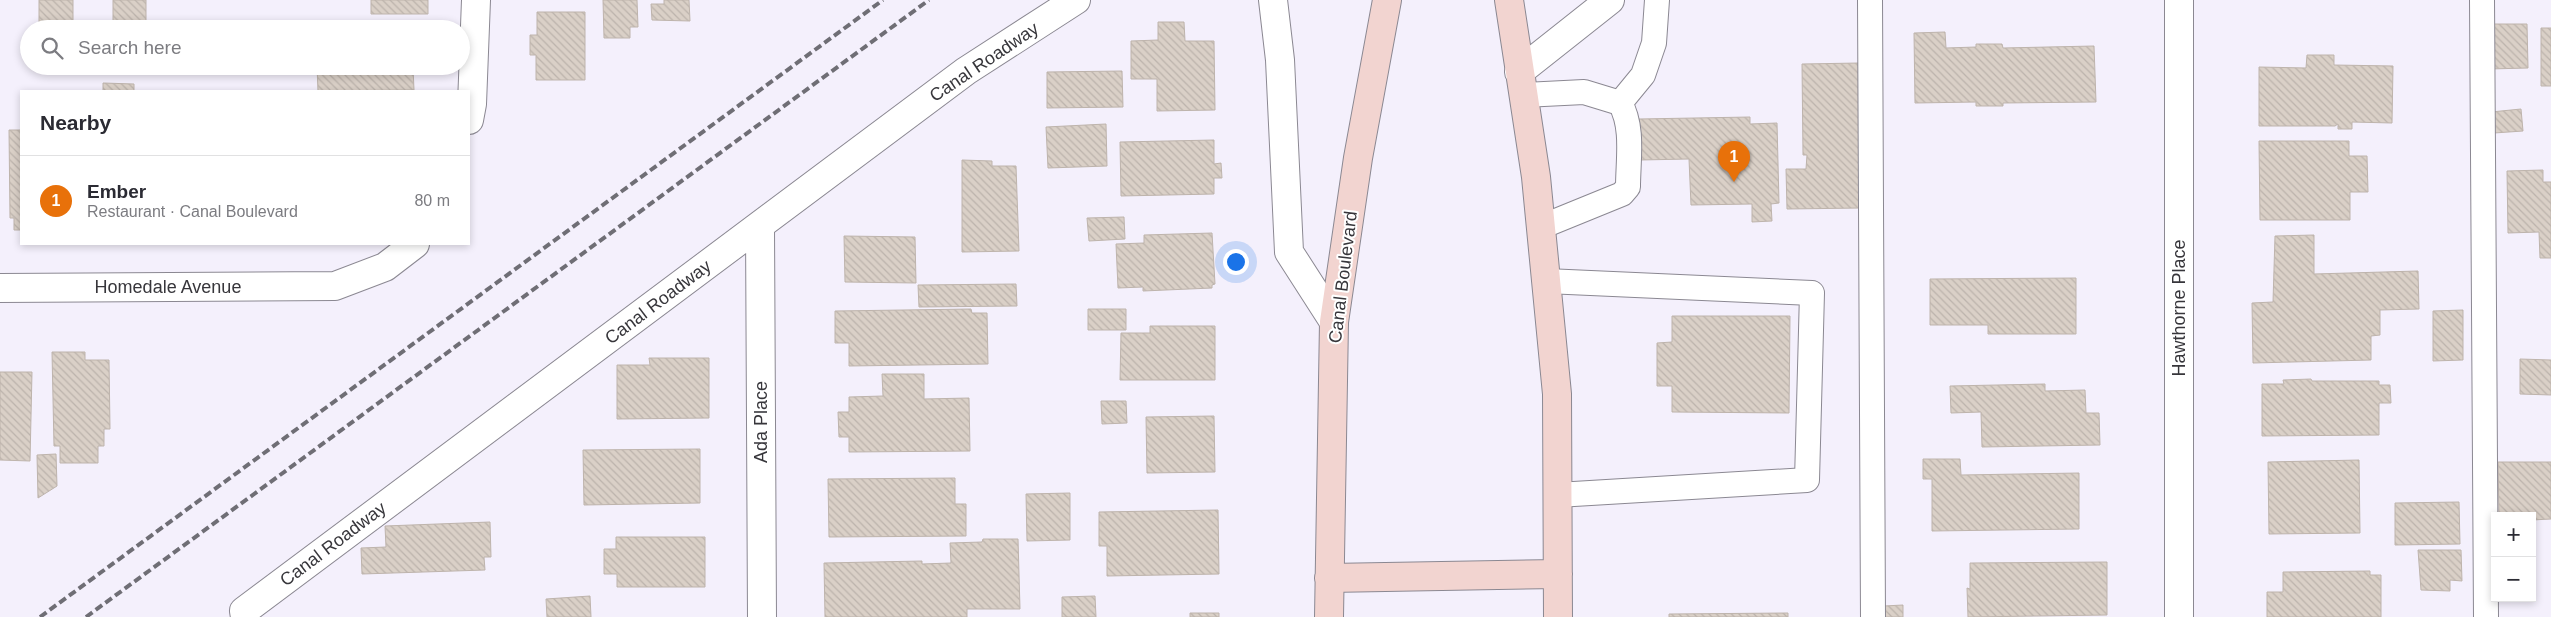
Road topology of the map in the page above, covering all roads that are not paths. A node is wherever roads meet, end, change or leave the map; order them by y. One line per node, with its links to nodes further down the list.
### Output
1 (476, 0): 13 (street)
2 (1076, 0): 15 (street, Canal Roadway)
3 (1273, 0): 19 (street)
4 (1387, 0): 19 (main road, Canal Boulevard)
5 (1509, 0): 11 (main road)
6 (1610, 0): 11 (street)
7 (1657, 0): 12 (lane)
8 (1870, 0): 27 (lane)
9 (2179, 0): 28 (street, Hawthorne Place)
10 (2482, 0): 29 (lane)
11 (1520, 83): 12 (lane); 14 (main road)
12 (1620, 103): 14 (lane)
13 (470, 115)
14 (1541, 226): 17 (main road)
15 (760, 227): 23 (street, Canal Roadway); 24 (street, Ada Place)
16 (414, 245): 18 (street, Homedale Avenue)
17 (1546, 281): 20 (main road); 20 (lane)
18 (0, 288)
19 (1334, 322): 22 (main road, Canal Boulevard)
20 (1558, 495): 21 (main road)
21 (1558, 574): 22 (main road); 26 (main road)
22 (1329, 578): 25 (main road, Canal Boulevard)
23 (245, 614)
24 (762, 617)
25 (1329, 617)
26 (1558, 617)
27 (1873, 617)
28 (2179, 617)
29 (2486, 617)

